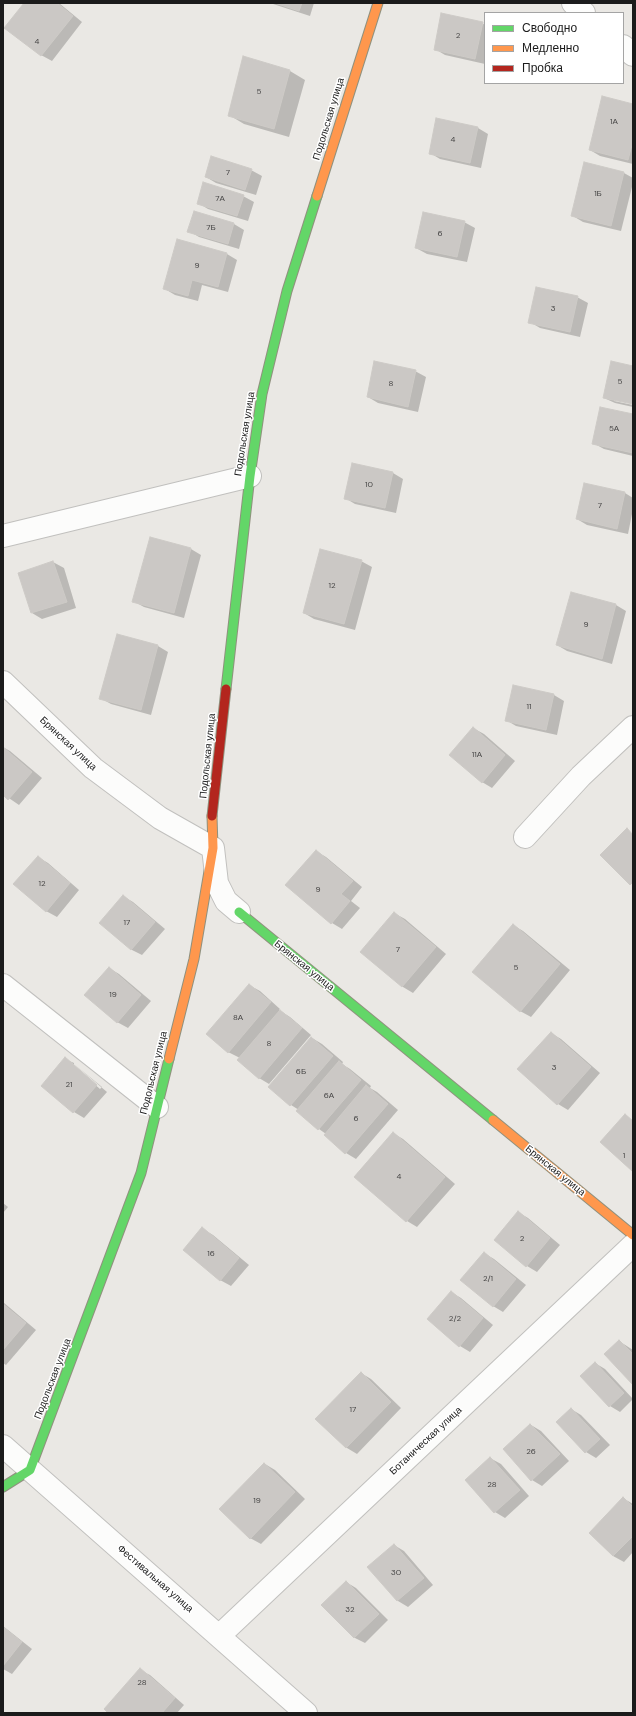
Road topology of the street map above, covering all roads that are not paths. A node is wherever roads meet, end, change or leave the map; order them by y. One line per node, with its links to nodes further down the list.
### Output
1 (378, 3): 6 (street, Подольская улица)
2 (573, 3): 3 (street)
3 (583, 12)
4 (624, 47): 5 (street)
5 (633, 55)
6 (250, 476): 7 (street); 11 (street, Подольская улица)
7 (3, 536)
8 (3, 682): 11 (street, Брянская улица)
9 (633, 727): 10 (street)
10 (525, 837)
11 (213, 848): 12 (street, Брянская улица); 14 (street, Подольская улица)
12 (238, 912): 15 (street, Брянская улица)
13 (3, 985): 14 (street)
14 (157, 1107): 18 (street, Подольская улица)
15 (633, 1235)
16 (633, 1245): 20 (street, Ботаническая улица)
17 (3, 1446): 18 (street, Фестивальная улица)
18 (30, 1470): 19 (street); 20 (street, Фестивальная улица)
19 (3, 1487)
20 (219, 1636): 21 (street, Фестивальная улица)
21 (306, 1713)

